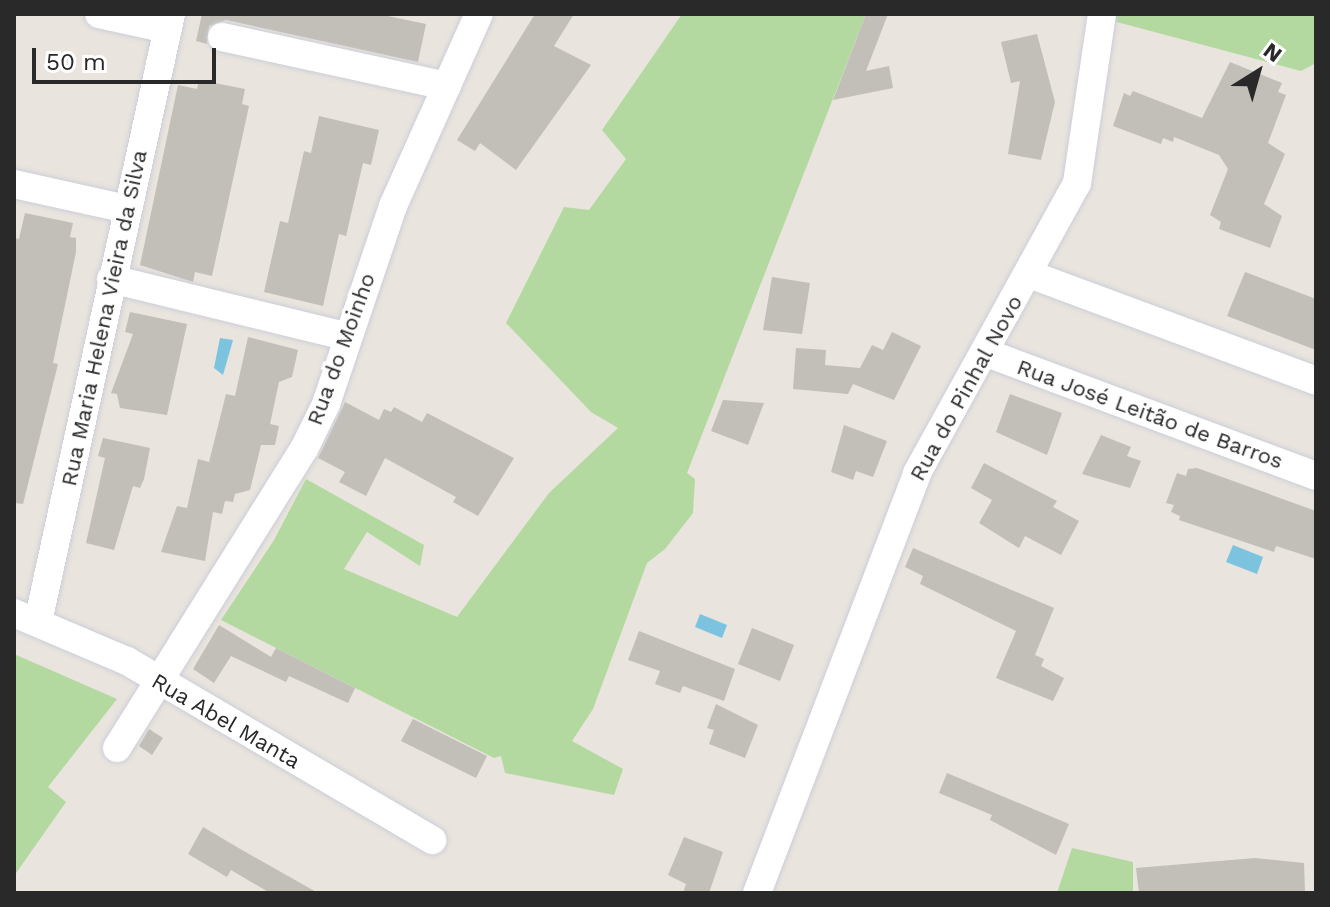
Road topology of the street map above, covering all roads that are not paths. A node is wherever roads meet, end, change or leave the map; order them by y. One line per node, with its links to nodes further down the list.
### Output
1 (99, 14): 4 (street)
2 (479, 14): 6 (street, Rua do Moinho)
3 (1102, 14): 9 (street, Rua do Pinhal Novo)
4 (169, 22): 8 (street, Rua Maria Helena Vieira da Silva)
5 (222, 37): 6 (street)
6 (447, 86): 11 (street, Rua do Moinho)
7 (14, 184): 8 (street)
8 (127, 209): 10 (street, Rua Maria Helena Vieira da Silva)
9 (1029, 274): 12 (street, Rua do Pinhal Novo); 13 (street)
10 (111, 279): 11 (street); 15 (street, Rua Maria Helena Vieira da Silva)
11 (345, 336): 16 (street, Rua do Moinho)
12 (984, 352): 14 (street, Rua José Leitão de Barros); 19 (street, Rua do Pinhal Novo)
13 (1316, 381)
14 (1316, 476)
15 (26, 618): 16 (street, Rua Abel Manta)
16 (160, 684): 17 (street, Rua do Moinho); 18 (street, Rua Abel Manta)
17 (117, 748)
18 (432, 840)
19 (757, 893)

